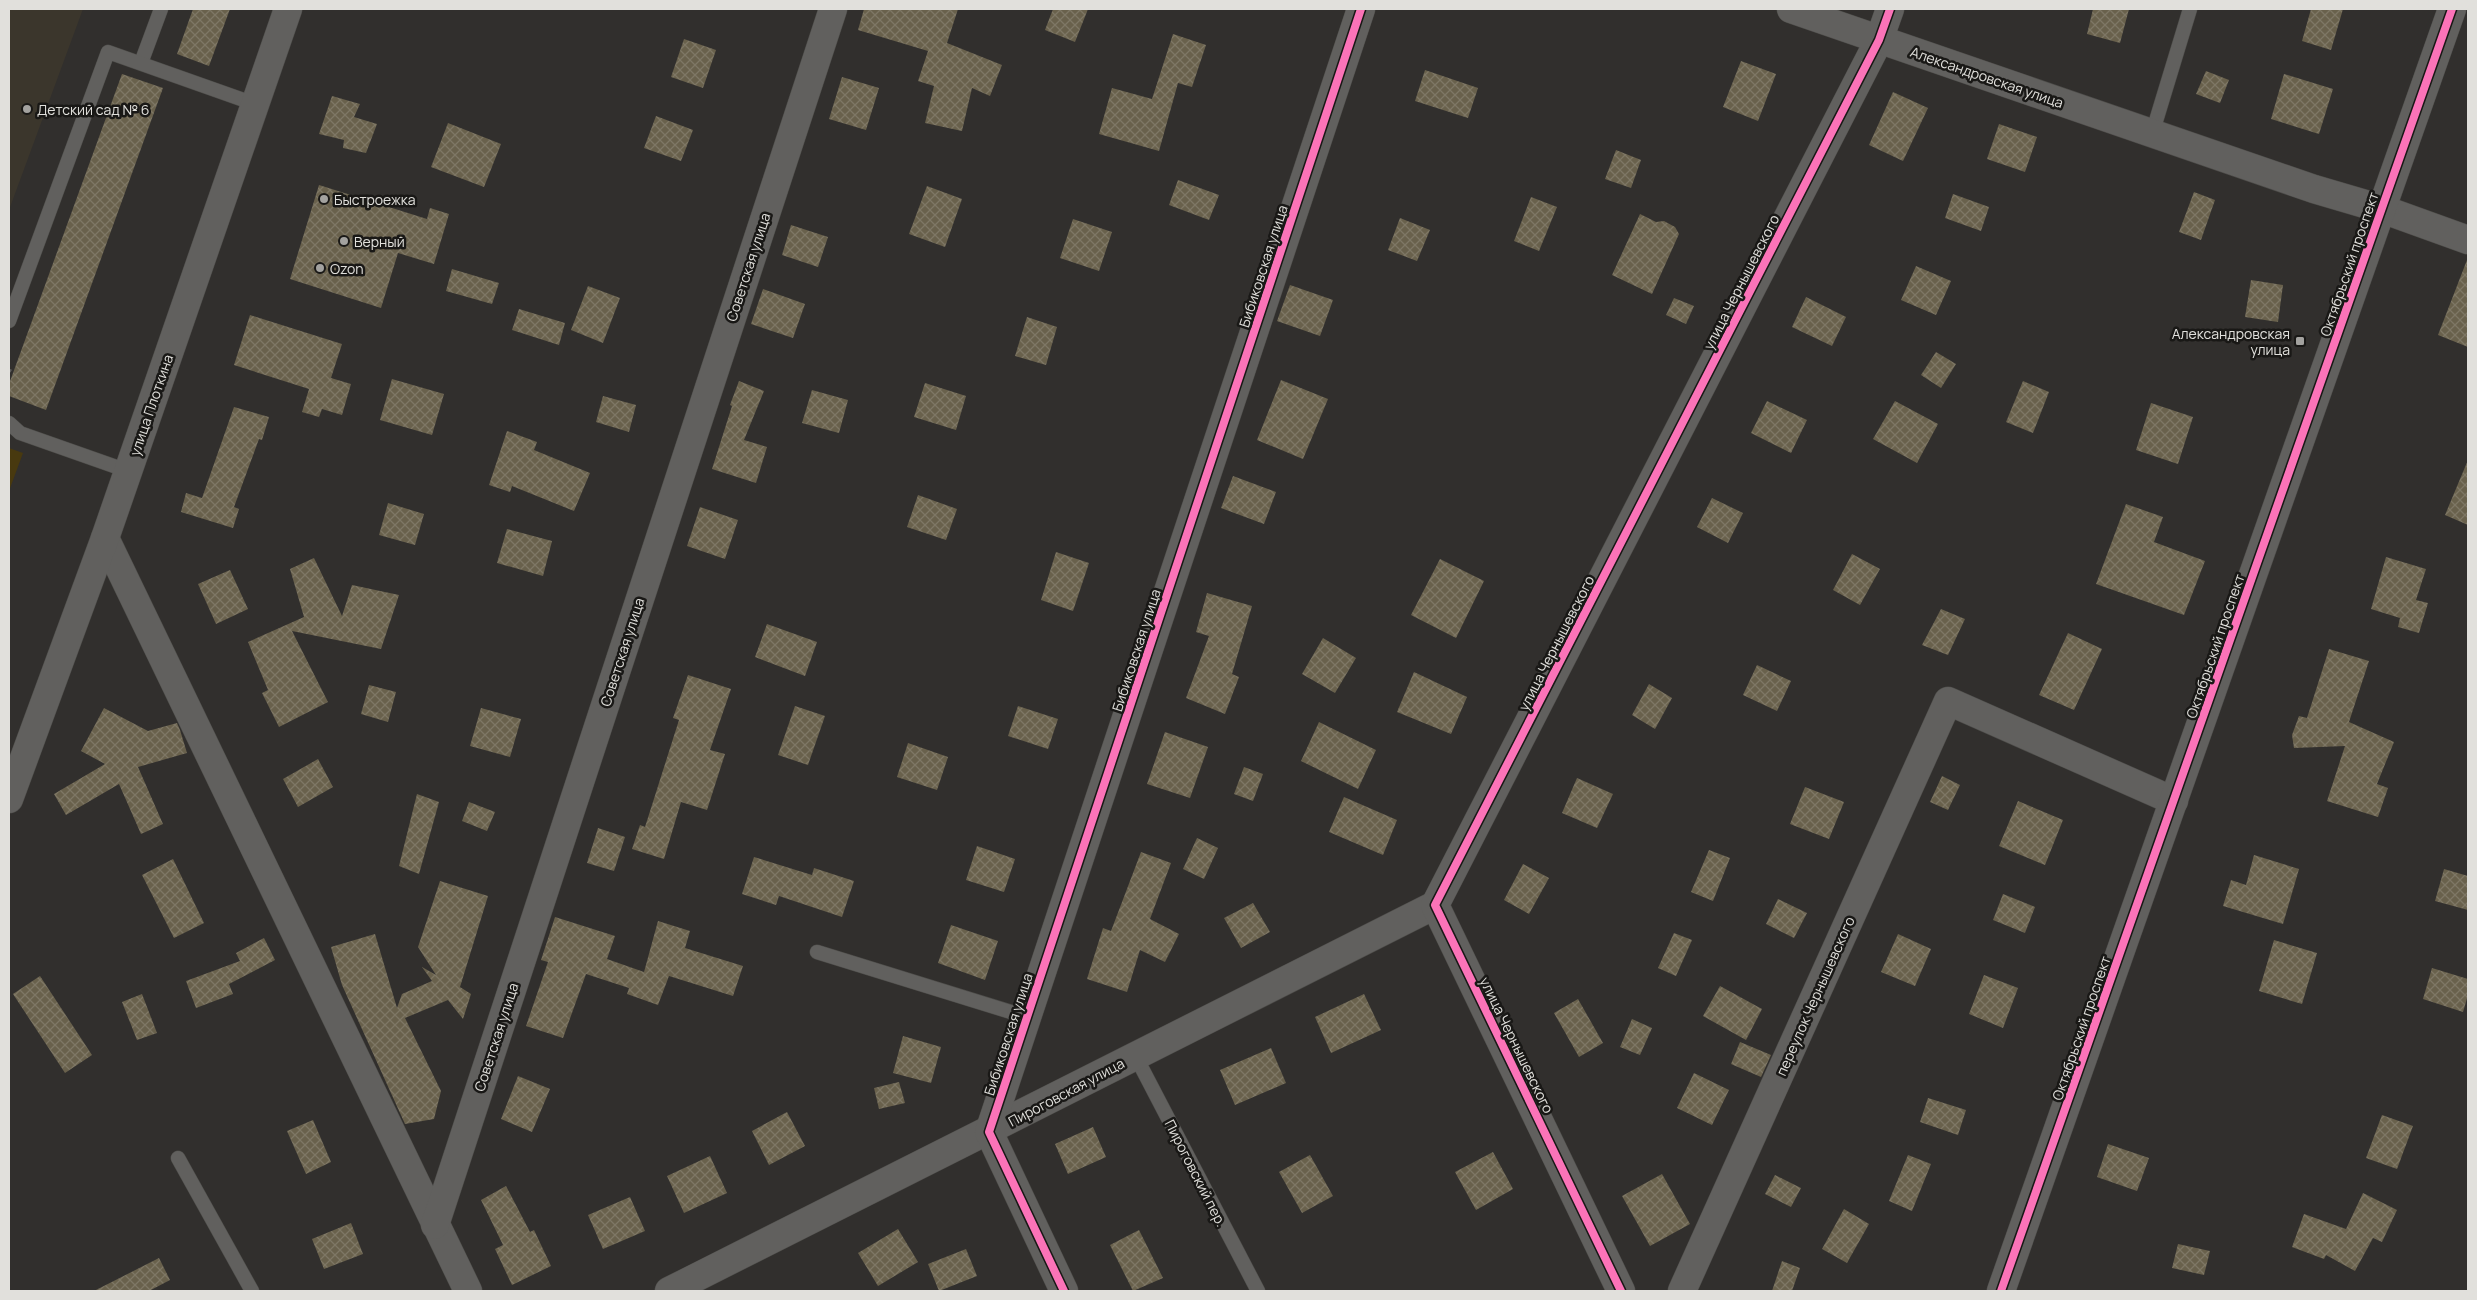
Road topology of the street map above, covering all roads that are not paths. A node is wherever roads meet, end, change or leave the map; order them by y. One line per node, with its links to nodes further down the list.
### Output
1 (161, 9): 10 (lane)
2 (288, 9): 11 (street, улица Плоткина)
3 (833, 9): 27 (street, Советская улица)
4 (1362, 9): 23 (street, Бибиковская улица)
5 (1791, 9): 9 (street, Александровская улица)
6 (1890, 9): 9 (street, улица Чернышевского)
7 (2190, 9): 12 (lane)
8 (2452, 9): 13 (street, Октябрьский проспект)
9 (1879, 40): 12 (street, Александровская улица); 21 (street, улица Чернышевского)
10 (140, 63): 11 (lane); 15 (lane)
11 (255, 104): 17 (street, улица Плоткина)
12 (2152, 134): 13 (street, Александровская улица)
13 (2382, 209): 14 (street, Александровская улица); 20 (street, Октябрьский проспект)
14 (2468, 240)
15 (10, 314)
16 (9, 423): 17 (lane)
17 (128, 471): 18 (street, улица Плоткина)
18 (105, 538): 19 (street, улица Плоткина); 27 (street)
19 (9, 799)
20 (2174, 801): 34 (street, переулок Чернышевского); 35 (street, Октябрьский проспект)
21 (1435, 905): 24 (street, Пироговская улица); 33 (street, улица Чернышевского)
22 (817, 952): 23 (lane)
23 (1027, 1017): 25 (street, Бибиковская улица)
24 (1135, 1055): 25 (street, Пироговская улица); 32 (lane, Пироговский пер.)
25 (989, 1132): 30 (street, Пироговская улица); 31 (street)
26 (178, 1158): 28 (lane)
27 (435, 1225): 29 (street)
28 (252, 1291)
29 (468, 1291)
30 (669, 1291)
31 (1064, 1291)
32 (1258, 1291)
33 (1621, 1291)
34 (1682, 1291)
35 (2001, 1291)

